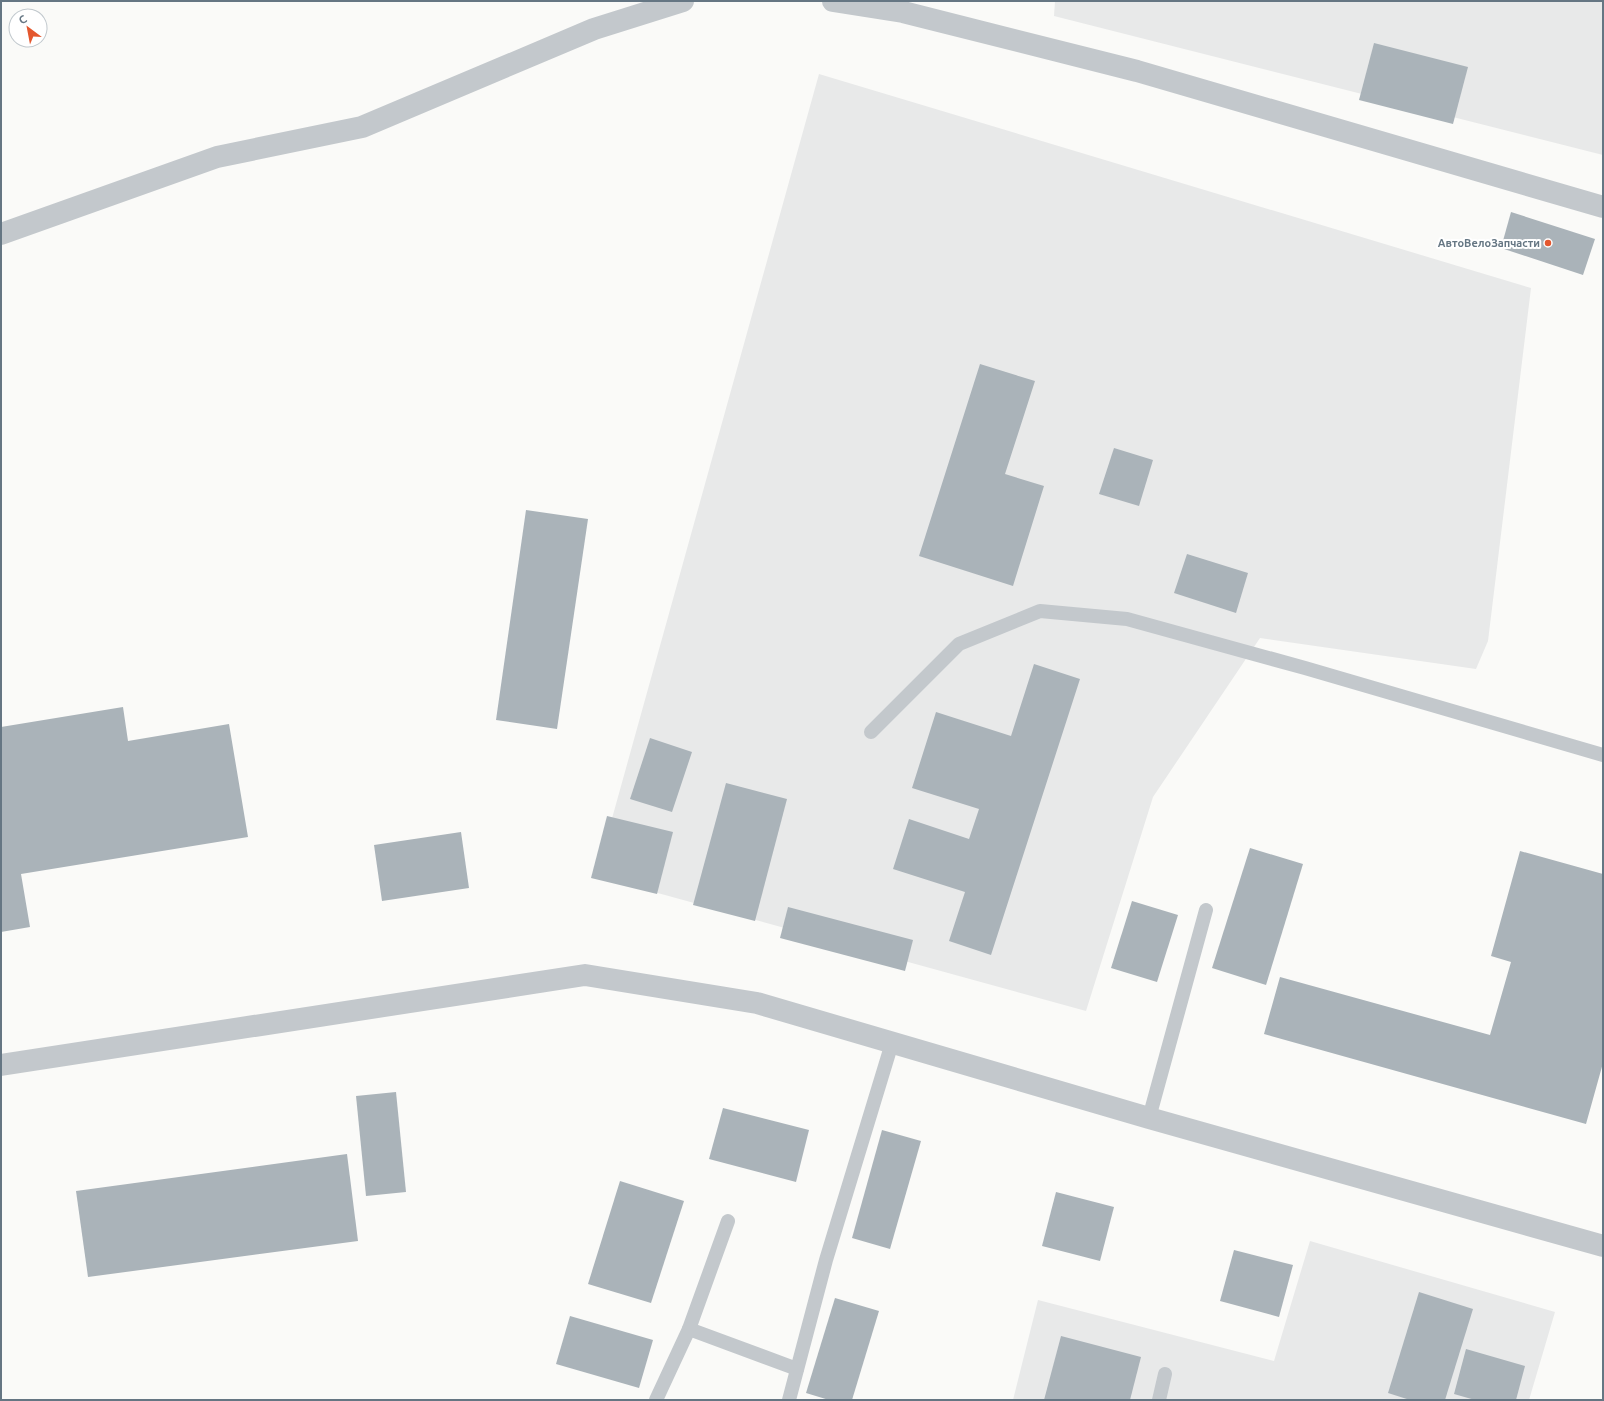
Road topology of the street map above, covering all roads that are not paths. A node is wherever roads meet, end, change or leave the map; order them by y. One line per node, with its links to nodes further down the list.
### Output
1 (683, 1): 4 (street)
2 (833, 1): 3 (street)
3 (1603, 207)
4 (1, 234)
5 (871, 732): 6 (lane)
6 (1603, 755)
7 (1206, 910): 10 (lane)
8 (892, 1043): 9 (street); 10 (street); 14 (lane)
9 (1, 1065)
10 (1148, 1118): 12 (street)
11 (728, 1221): 13 (lane)
12 (1603, 1246)
13 (689, 1329): 14 (lane); 16 (lane)
14 (797, 1369): 17 (lane)
15 (1165, 1374): 18 (lane)
16 (656, 1400)
17 (789, 1400)
18 (1159, 1400)

